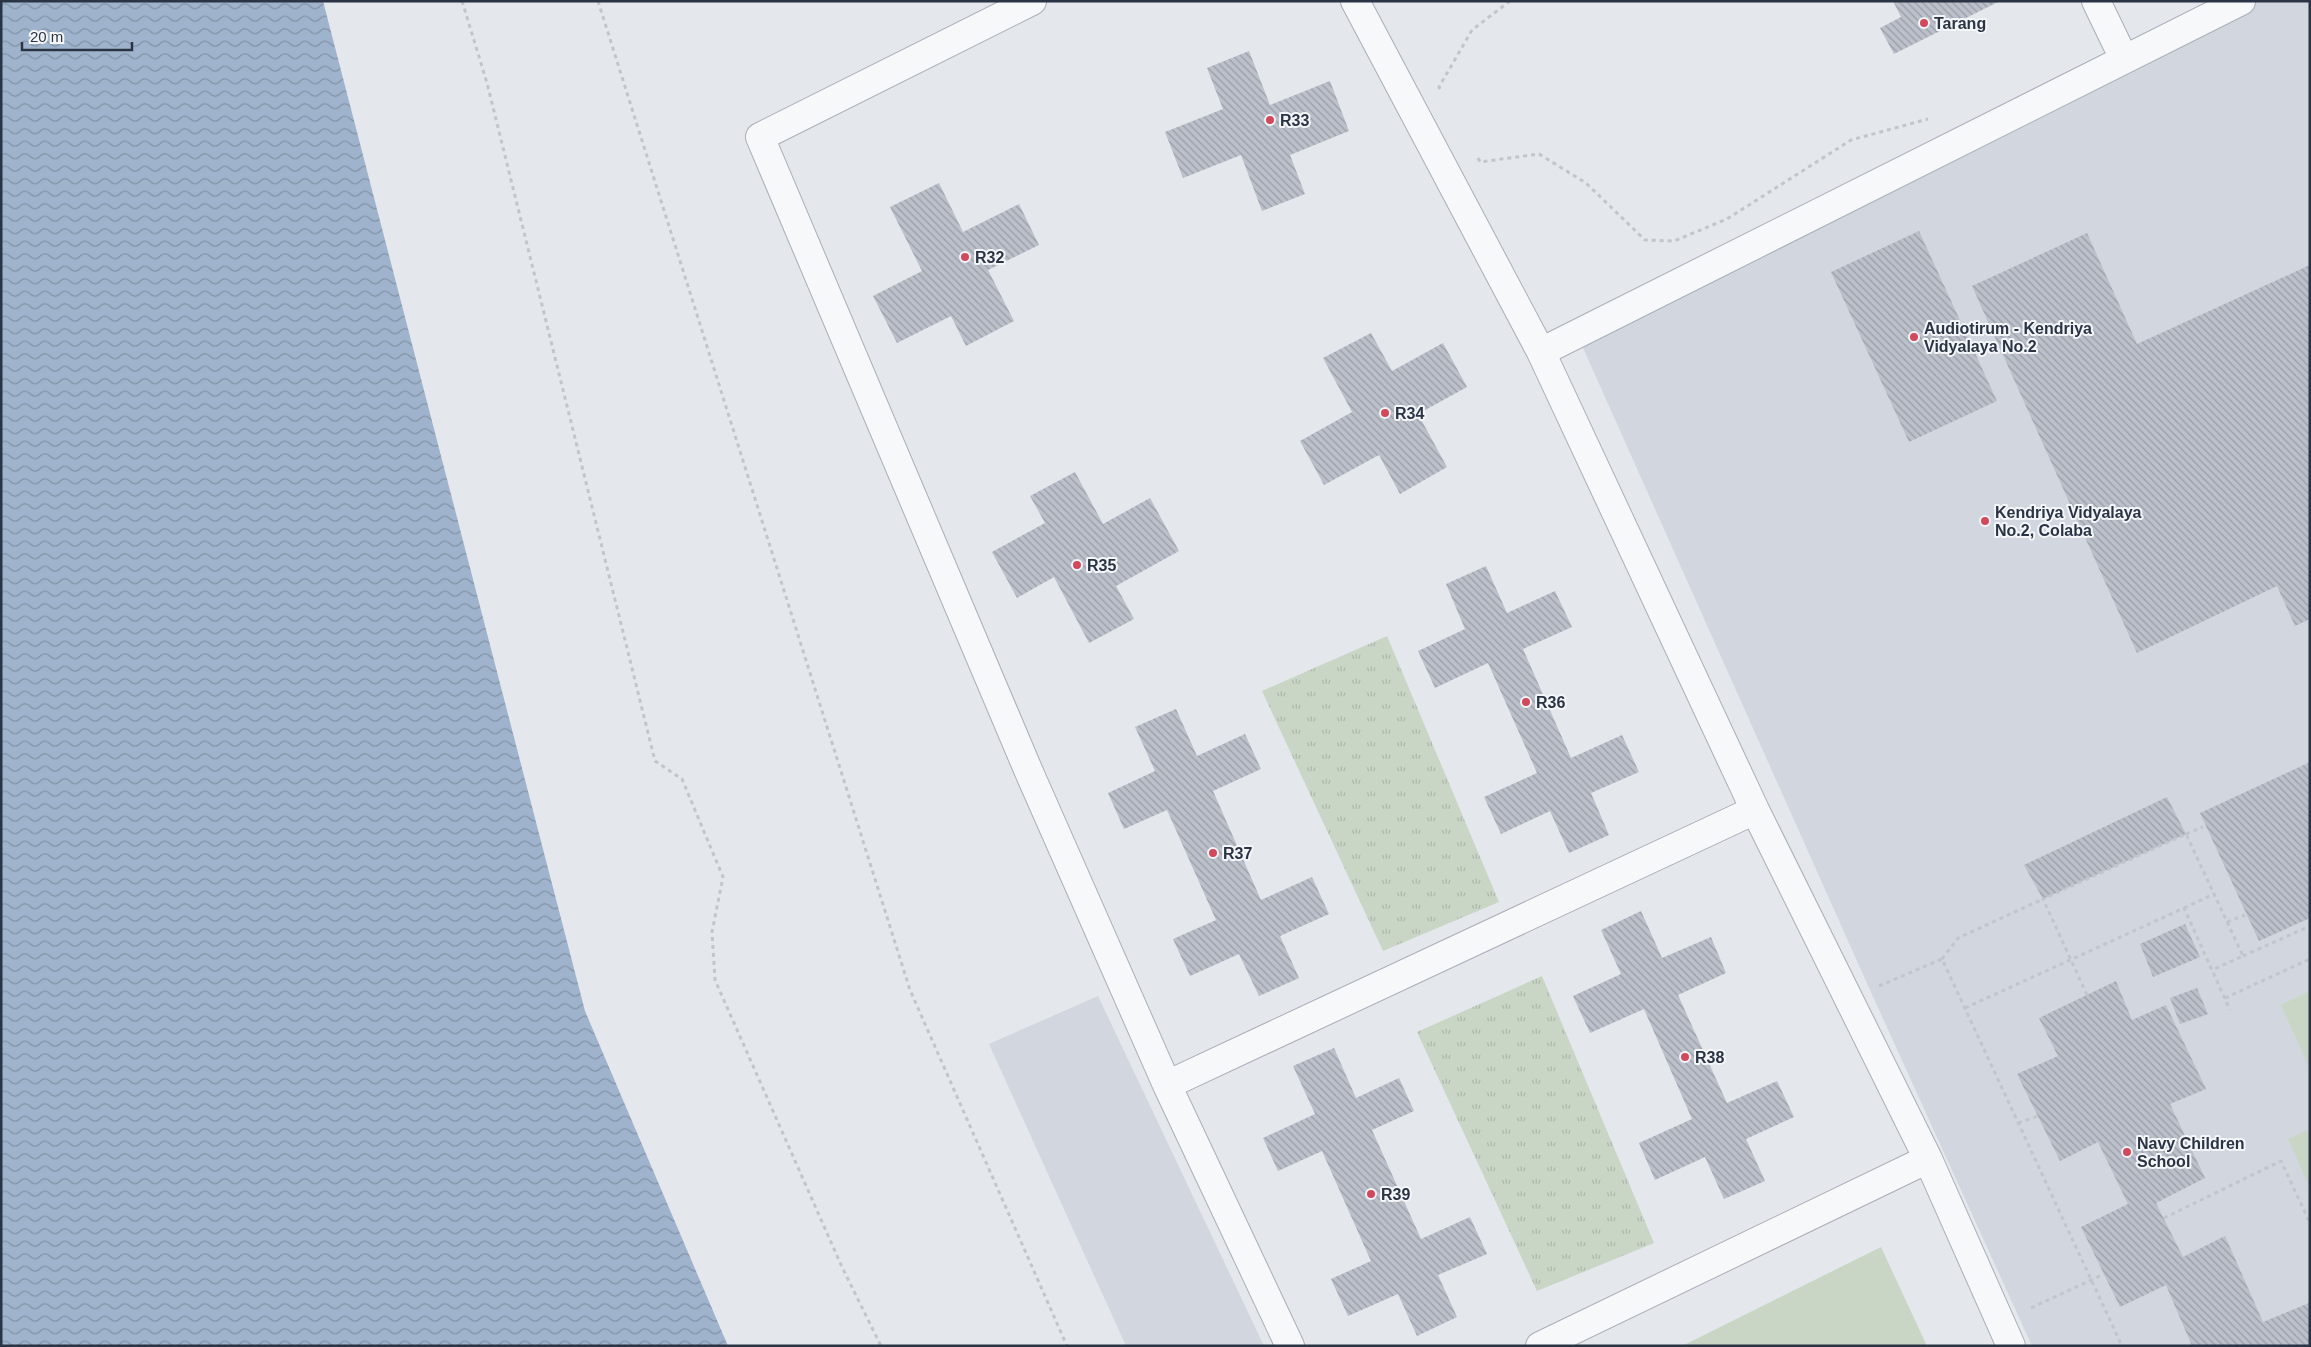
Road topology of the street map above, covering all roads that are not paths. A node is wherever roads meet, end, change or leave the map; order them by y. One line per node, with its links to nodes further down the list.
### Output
1 (1032, 1): 5 (street)
2 (1355, 1): 7 (street)
3 (2096, 1): 6 (street)
4 (2241, 1): 6 (street)
5 (996, 9): 9 (street)
6 (2124, 59): 7 (street)
7 (1541, 352): 8 (street)
8 (1755, 810): 9 (street); 10 (street)
9 (1167, 1085): 11 (street)
10 (1928, 1159): 12 (street); 13 (street)
11 (1290, 1346)
12 (1540, 1346)
13 (2011, 1346)

